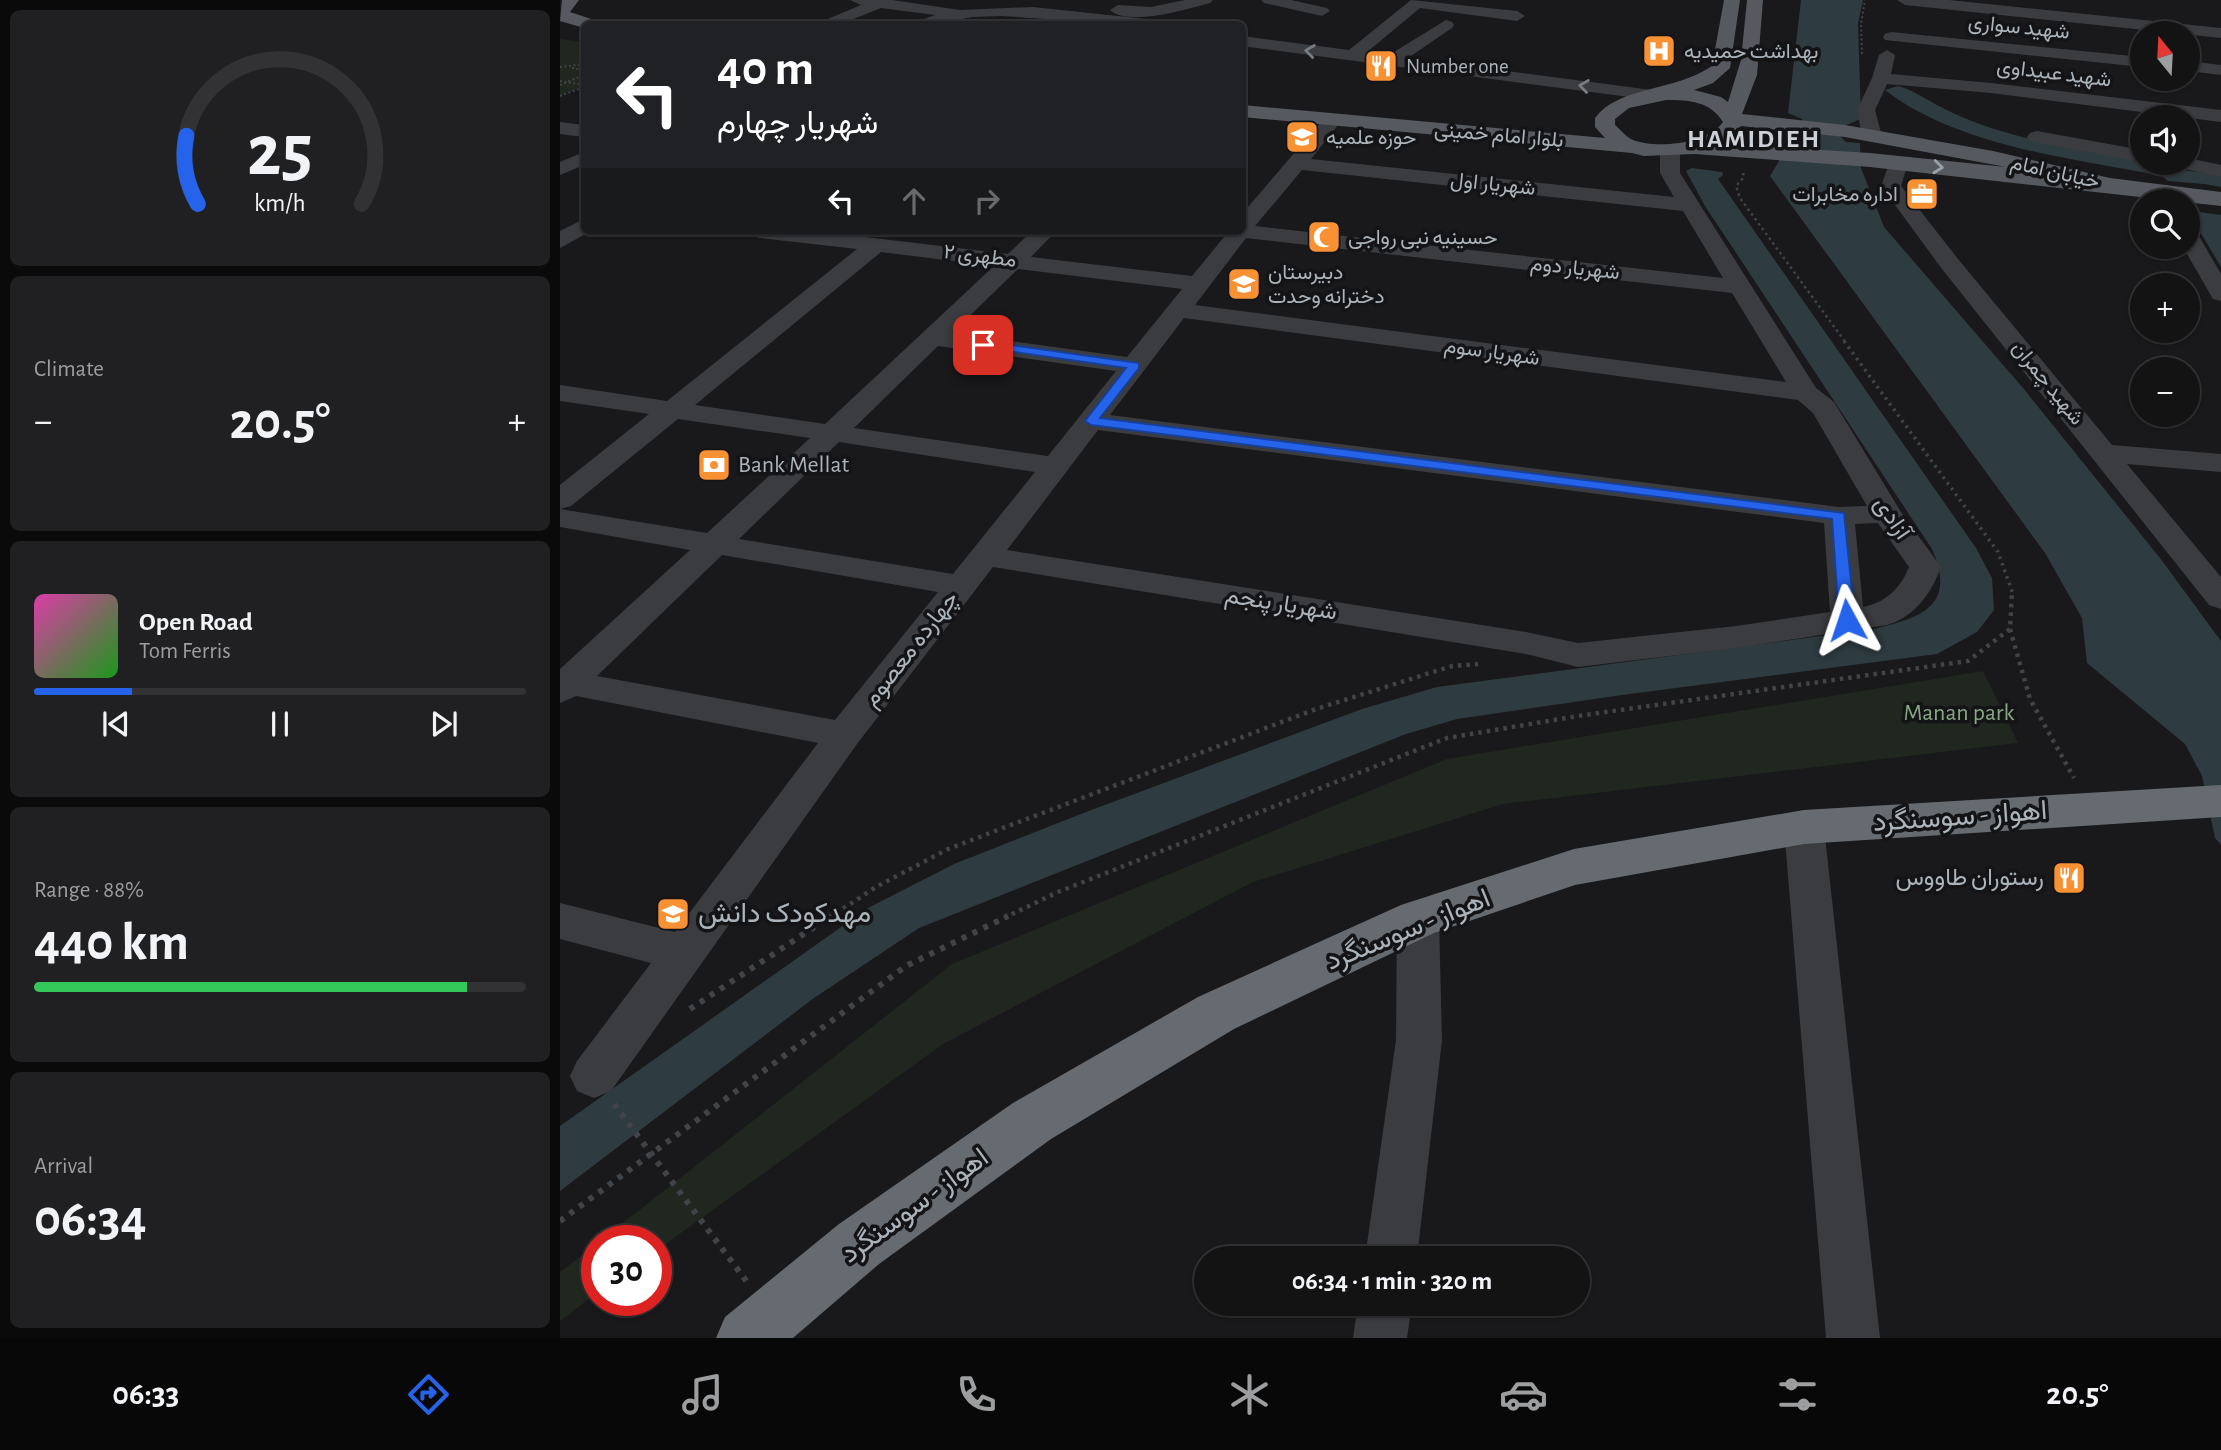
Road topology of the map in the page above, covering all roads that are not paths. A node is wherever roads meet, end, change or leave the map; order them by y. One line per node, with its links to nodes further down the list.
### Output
1 (571, 0): 16 (main road)
2 (858, 0): 12 (street)
3 (981, 0): 14 (street)
4 (1031, 0): 5 (street)
5 (1205, 0)
6 (1269, 0): 15 (street)
7 (1732, 0): 36 (main road)
8 (1755, 0): 40 (main road)
9 (1899, 0): 27 (street)
10 (1905, 0): 21 (street)
11 (1419, 2): 17 (street); 29 (street)
12 (879, 3): 14 (street); 18 (street)
13 (2197, 11): 26 (street)
14 (961, 12): 19 (street); 20 (street)
15 (1322, 12)
16 (560, 13): 22 (main road)
17 (1517, 16)
18 (836, 21)
19 (933, 21)
20 (1120, 21)
21 (1976, 21): 26 (street); 27 (street, شهید سواری); 30 (street, شهید سواری); 35 (street)
22 (581, 22)
23 (1446, 25): 31 (street)
24 (560, 30): 25 (main road)
25 (581, 34)
26 (2216, 36)
27 (1891, 37): 34 (street)
28 (1246, 42): 29 (street, one-way to 28)
29 (1351, 57): 31 (street)
30 (2130, 59)
31 (1390, 62): 36 (street, one-way to 31)
32 (2200, 67): 33 (street)
33 (2221, 70)
34 (1881, 78): 35 (street, شهید عبیداوی); 45 (street)
35 (1991, 88): 39 (street, شهید عبیداوی)
36 (1659, 94): 40 (main road); 47 (main road)
37 (1246, 103): 42 (main road, بلوار امام خمینی)
38 (1246, 111): 41 (main road, بلوار امام خمینی)
39 (2221, 116)
40 (1732, 118): 45 (main road, خیابان امام); 48 (main road)
41 (1333, 120): 47 (main road, بلوار امام خمینی); 52 (street, چهارده معصوم)
42 (1564, 120)
43 (560, 128): 44 (street)
44 (581, 131)
45 (1872, 136): 57 (main road, خیابان امام)
46 (2037, 137): 50 (street)
47 (1631, 147): 49 (main road, بلوار امام خمینی)
48 (1694, 148): 49 (main road, بلوار امام خمینی); 53 (main road, خیابان امام)
49 (1670, 151): 61 (street, آزادی)
50 (2130, 154)
51 (581, 159): 55 (street)
52 (1296, 163): 61 (street, شهریار اول); 62 (street, چهارده معصوم)
53 (1898, 163): 57 (main road, خیابان امام, one-way to 57); 82 (street, شهید چمران)
54 (2200, 167): 56 (street)
55 (560, 169)
56 (2221, 171)
57 (2110, 185): 58 (main road)
58 (2130, 189)
59 (2200, 198): 60 (main road)
60 (2221, 199)
61 (1690, 205): 72 (street, آزادی)
62 (1246, 221)
63 (1246, 222): 72 (street, شهریار دوم)
64 (581, 228): 68 (street)
65 (797, 235): 69 (street, مطهری ۲)
66 (1041, 235): 71 (street)
67 (1235, 235): 74 (street, چهارده معصوم)
68 (560, 241)
69 (878, 244): 71 (street, مطهری ۲); 79 (street)
70 (2200, 257): 73 (street)
71 (1014, 261): 74 (street, مطهری ۲); 75 (street)
72 (1740, 287): 78 (street, آزادی)
73 (2221, 294)
74 (1189, 297): 76 (street, چهارده معصوم); 78 (street, شهریار سوم)
75 (933, 338): 76 (street); 81 (street)
76 (1134, 366): 80 (street, چهارده معصوم)
77 (560, 393): 79 (street)
78 (1807, 394): 86 (street, آزادی)
79 (672, 410): 81 (street); 85 (street)
80 (1091, 421): 84 (street, چهارده معصوم); 87 (street)
81 (832, 433): 84 (street); 89 (street)
82 (2105, 453): 83 (street); 92 (street, شهید چمران)
83 (2221, 463)
84 (1056, 466): 90 (street, چهارده معصوم)
85 (560, 500)
86 (1887, 514): 87 (street); 93 (street, آزادی)
87 (1839, 516): 93 (street)
88 (560, 518): 89 (street)
89 (716, 543): 91 (street); 95 (street)
90 (985, 556): 91 (street, چهارده معصوم); 94 (street, شهریار پنجم)
91 (961, 586): 96 (street, چهارده معصوم)
92 (2221, 598)
93 (1847, 620): 94 (street, آزادی)
94 (1578, 655)
95 (563, 685): 96 (street)
96 (844, 736): 101 (street, چهارده معصوم)
97 (2221, 801): 98 (highway, اهواز - سوسنگرد)
98 (1804, 828): 99 (highway, اهواز - سوسنگرد); 107 (street)
99 (1418, 919): 103 (street); 105 (highway, اهواز - سوسنگرد)
100 (560, 920): 101 (street)
101 (684, 953): 102 (street, چهارده معصوم)
102 (602, 1086)
103 (1393, 1246)
104 (1383, 1316): 106 (street)
105 (760, 1327)
106 (1380, 1338)
107 (1853, 1338)

